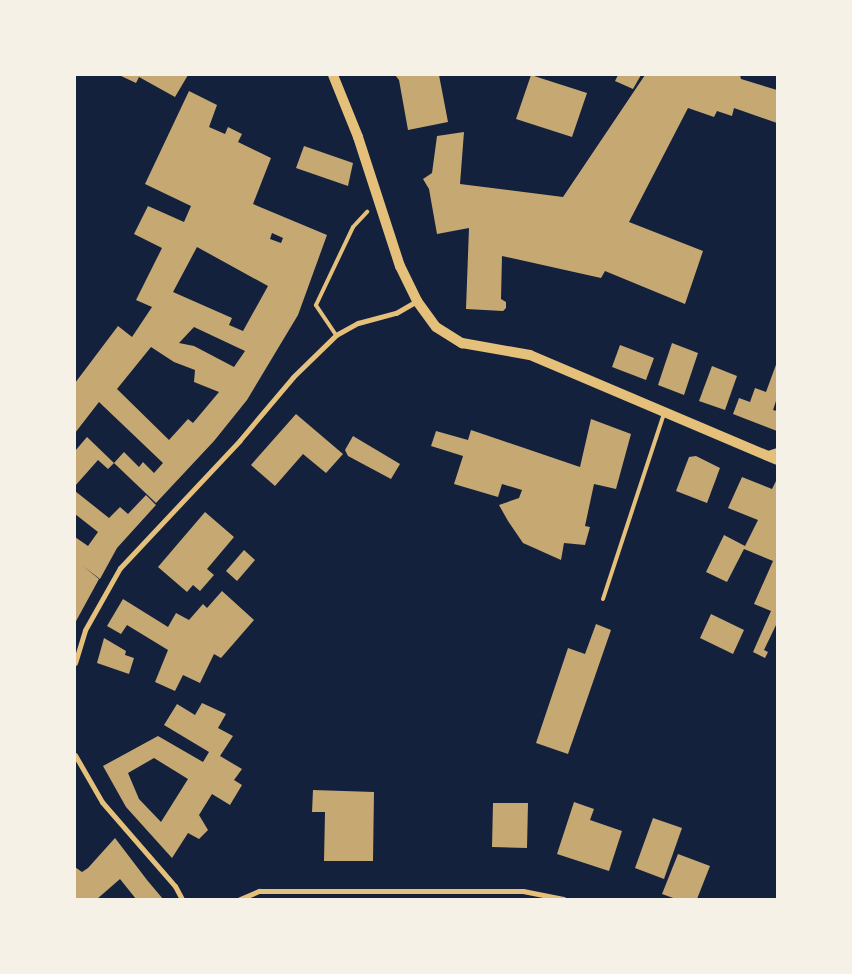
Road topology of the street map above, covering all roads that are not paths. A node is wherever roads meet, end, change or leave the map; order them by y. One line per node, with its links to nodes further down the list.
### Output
1 (333, 75): 3 (main road)
2 (367, 212): 4 (lane)
3 (417, 301): 4 (street); 5 (main road)
4 (336, 335): 10 (street)
5 (665, 410): 7 (main road); 9 (lane)
6 (777, 450): 7 (street)
7 (764, 454): 8 (main road)
8 (777, 460)
9 (604, 599)
10 (75, 663)
11 (75, 755): 12 (street)
12 (182, 899)
13 (240, 899): 14 (street)
14 (563, 899)

